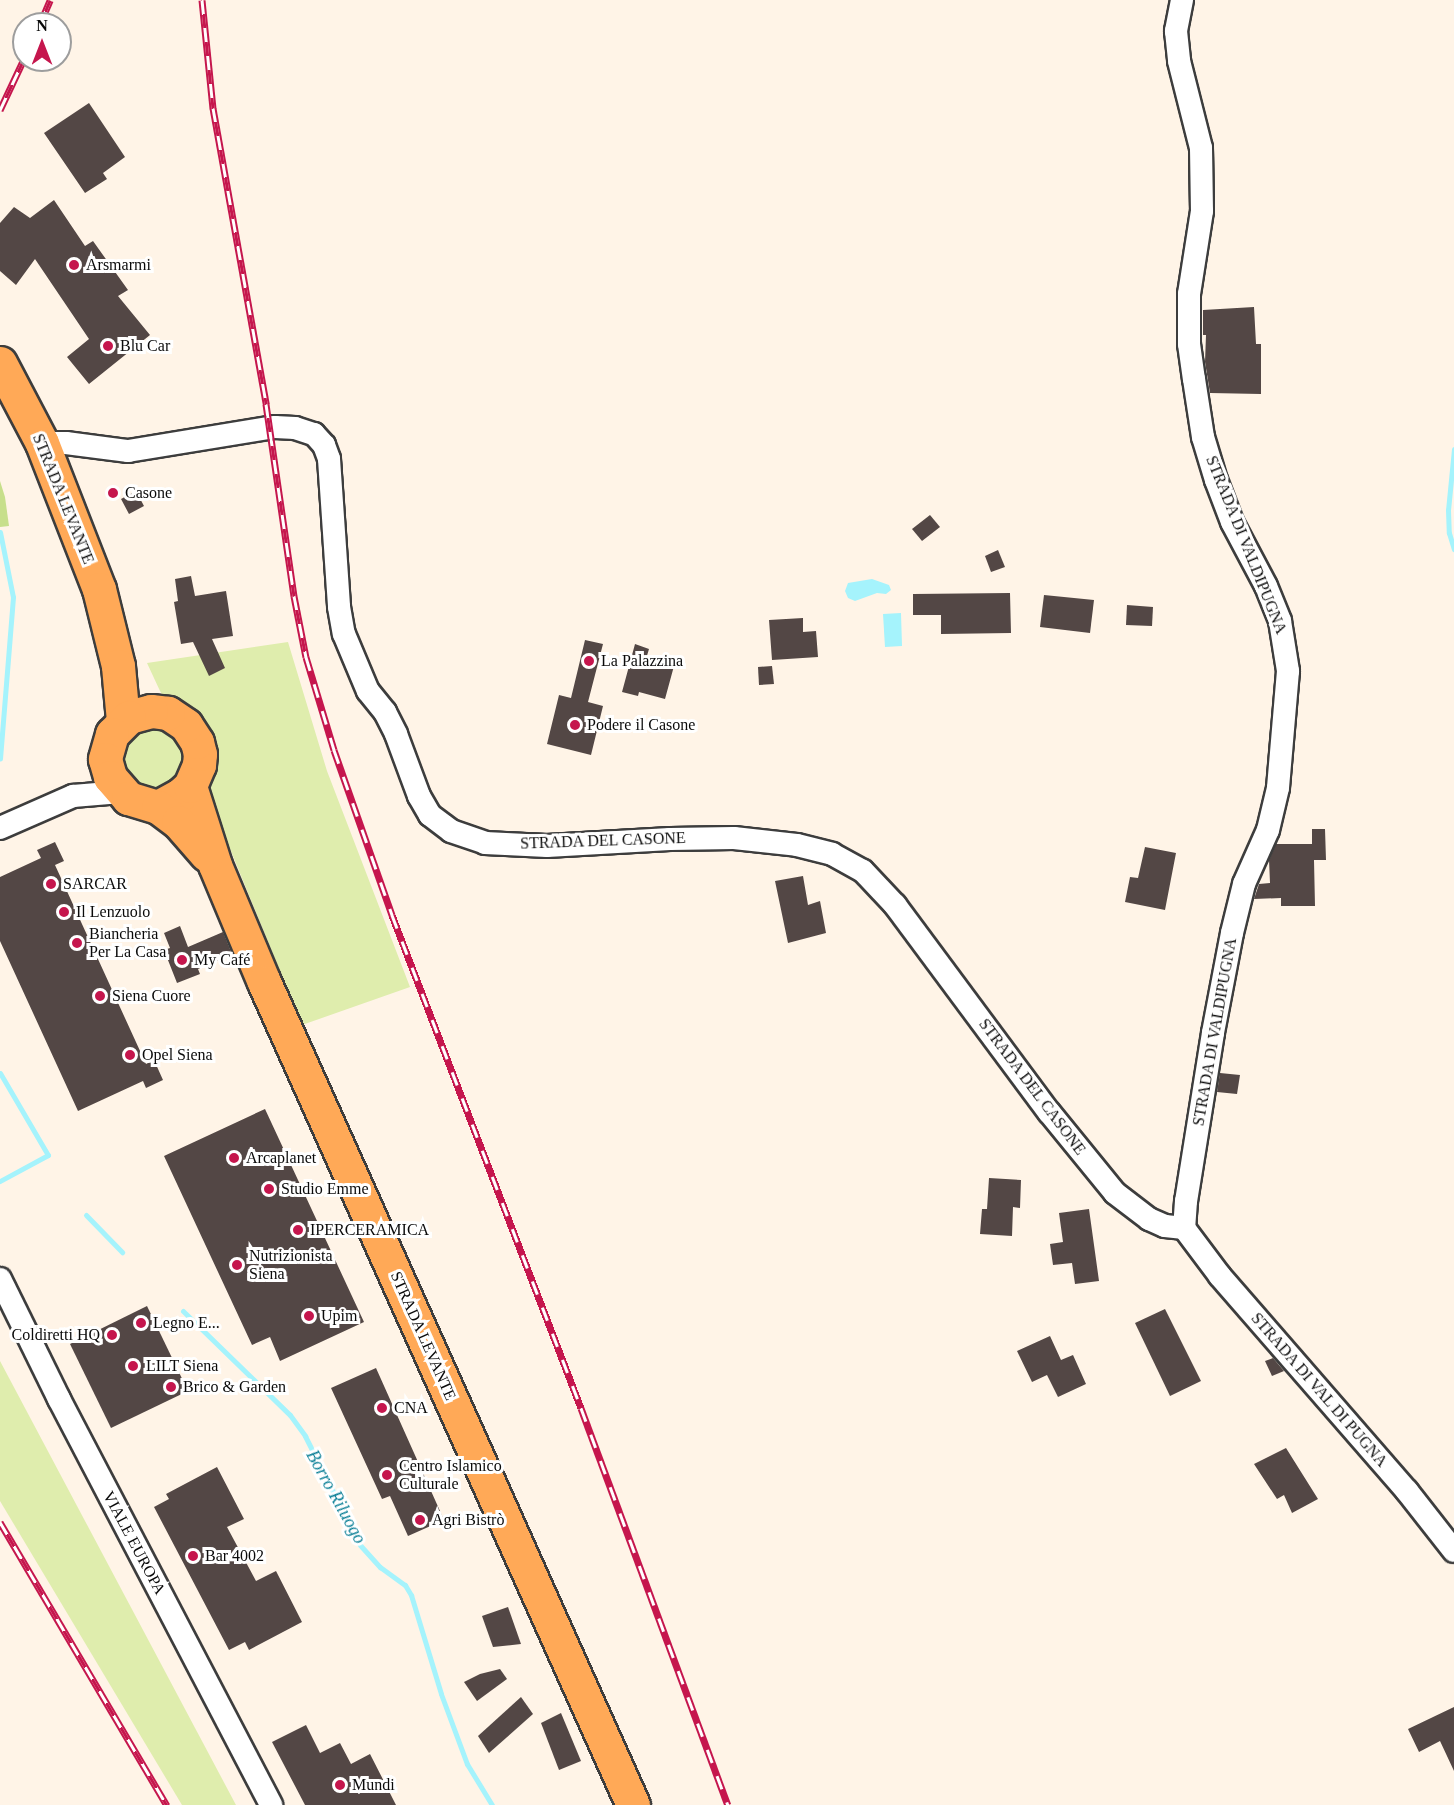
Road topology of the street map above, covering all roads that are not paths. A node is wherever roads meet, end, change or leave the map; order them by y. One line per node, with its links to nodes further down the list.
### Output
1 (1182, 0): 14 (street, STRADA DI VALDIPUGNA)
2 (0, 363): 3 (main road, STRADA LEVANTE)
3 (42, 443): 4 (main road, STRADA LEVANTE); 14 (street, STRADA DEL CASONE)
4 (112, 641): 5 (main road, STRADA LEVANTE); 6 (main road, STRADA LEVANTE)
5 (158, 711): 6 (main road); 8 (main road)
6 (123, 721): 7 (main road)
7 (106, 750): 9 (main road); 10 (street)
8 (190, 786): 11 (main road); 13 (main road, STRADA LEVANTE)
9 (121, 792): 10 (street); 11 (main road, STRADA LEVANTE)
10 (73, 796): 12 (street)
11 (158, 807): 13 (main road, STRADA LEVANTE)
12 (0, 828)
13 (215, 865): 18 (main road, STRADA LEVANTE)
14 (1184, 1228): 16 (street, STRADA DI VAL DI PUGNA)
15 (0, 1279): 17 (street, VIALE EUROPA)
16 (1454, 1551)
17 (271, 1805)
18 (633, 1805)

